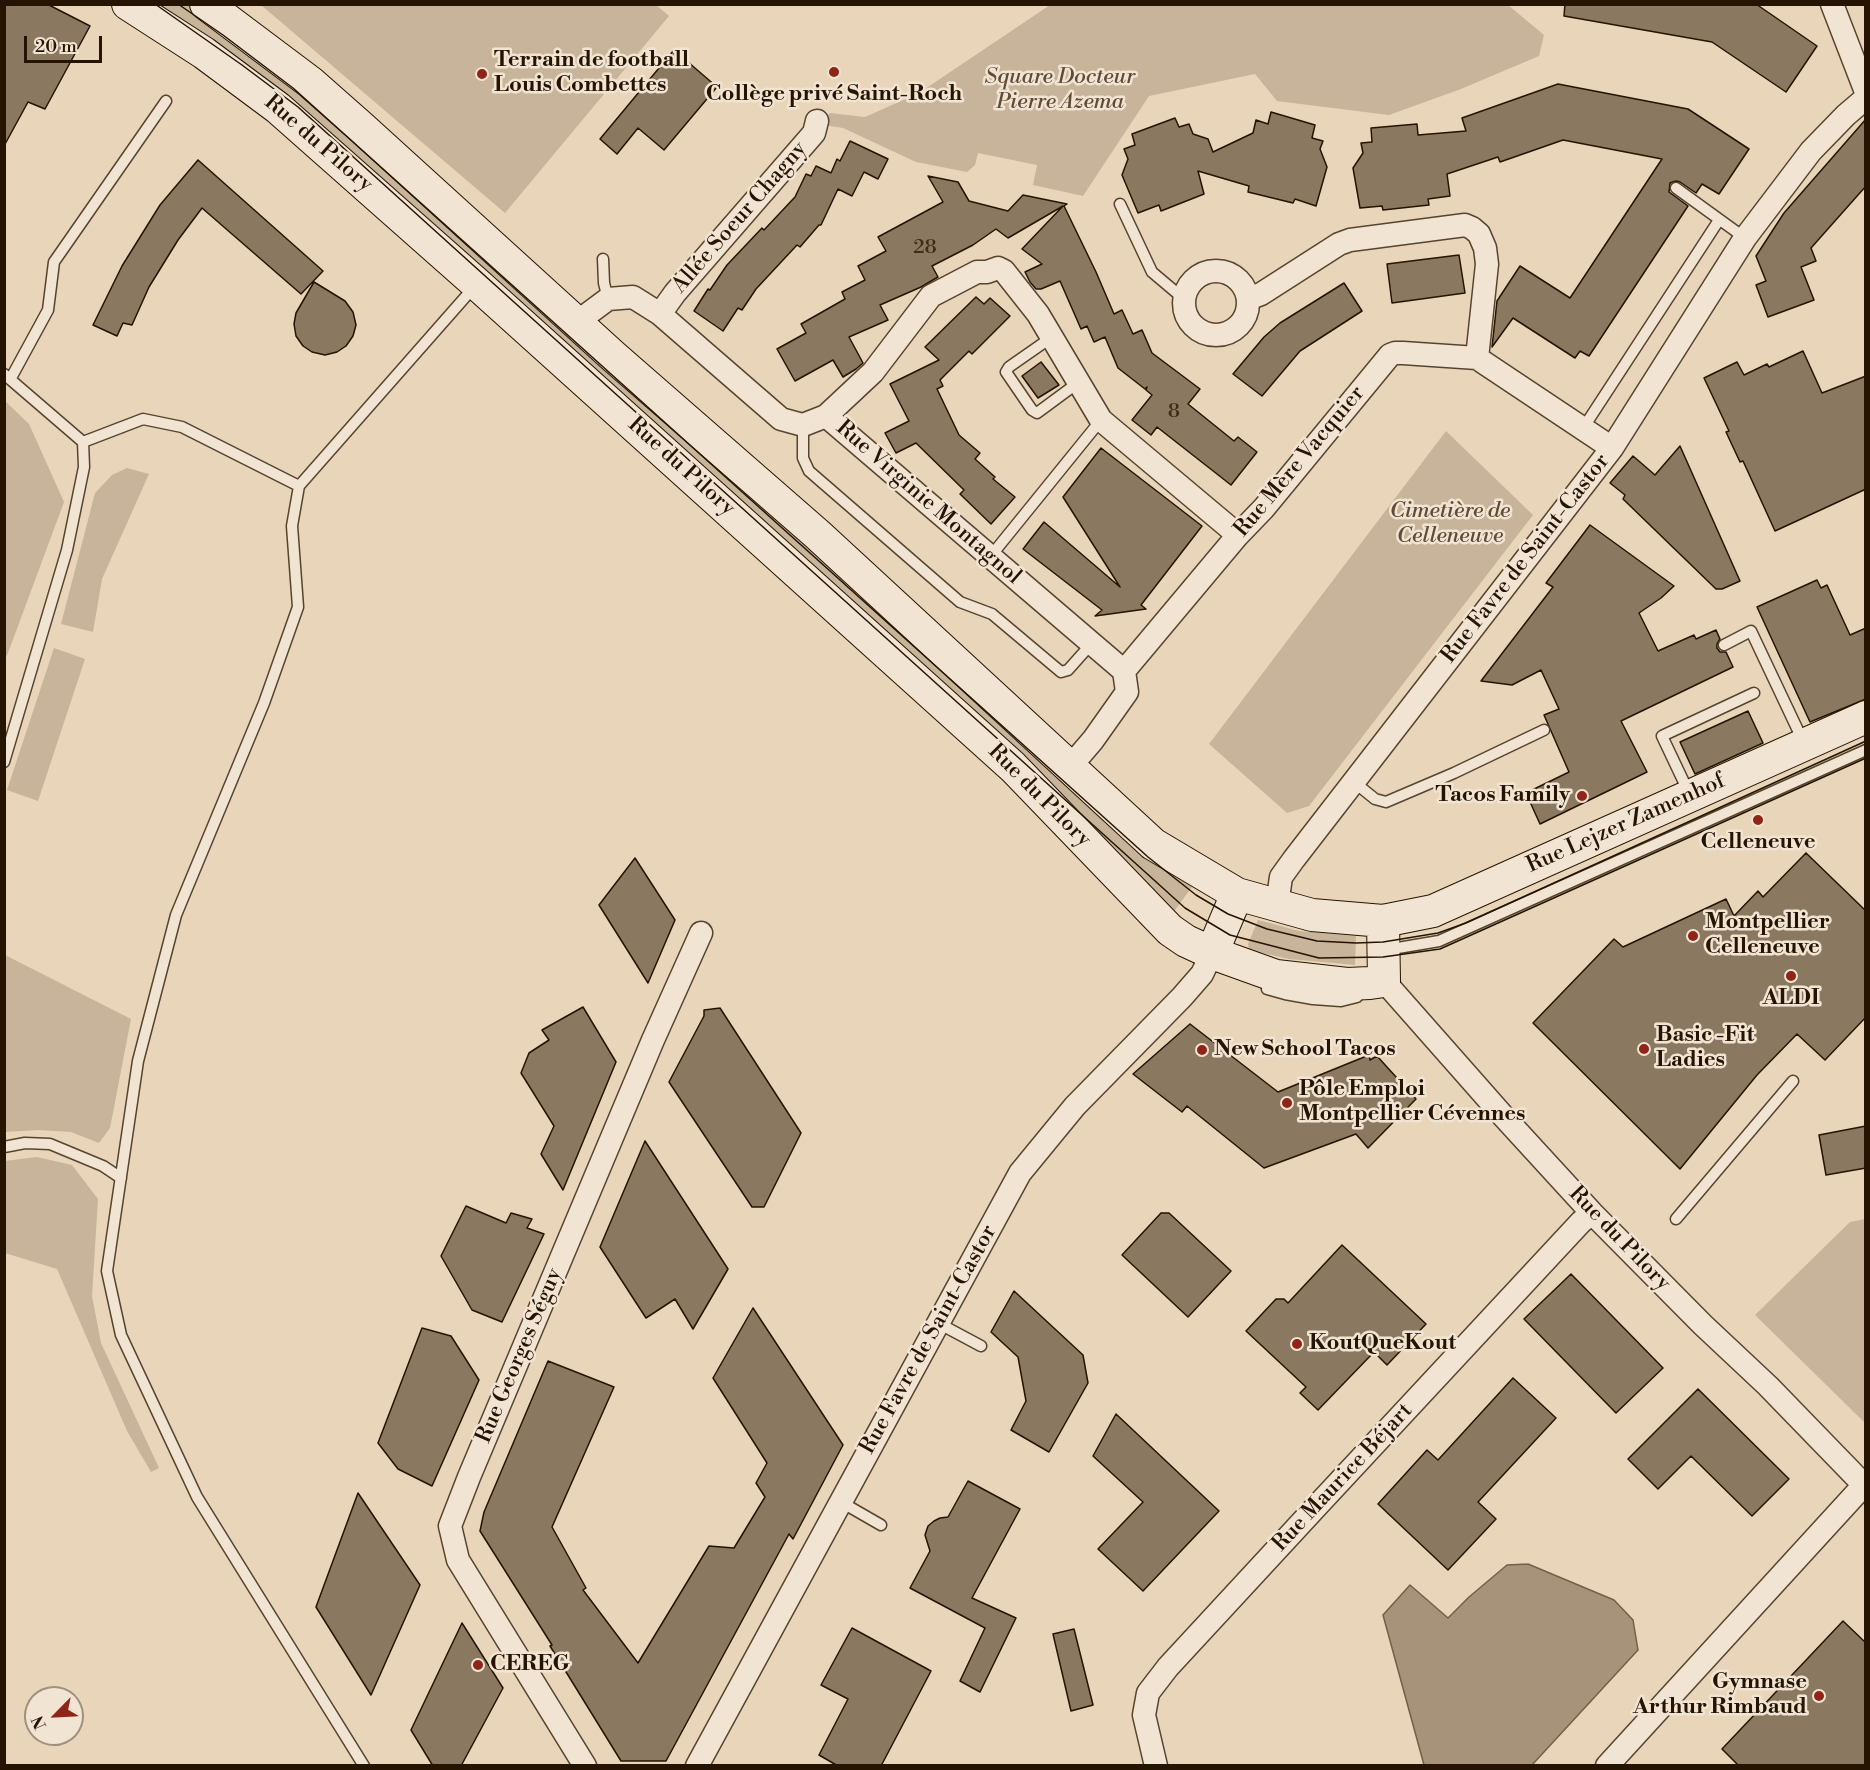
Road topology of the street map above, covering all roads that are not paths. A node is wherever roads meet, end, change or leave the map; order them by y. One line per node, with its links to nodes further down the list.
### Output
1 (128, 4): 13 (main road, Rue du Pilory)
2 (206, 4): 18 (main road, Rue du Pilory)
3 (1832, 4): 4 (street)
4 (1866, 92)
5 (1866, 98): 11 (street, Rue Favre de Saint-Castor)
6 (166, 101): 21 (lane)
7 (817, 121): 17 (street, Allée Soeur Chagny)
8 (1676, 188): 10 (lane)
9 (1120, 204): 15 (lane)
10 (1719, 220): 11 (lane); 26 (lane)
11 (1745, 237): 28 (street, Rue Favre de Saint-Castor)
12 (603, 259): 14 (lane)
13 (477, 284): 29 (lane); 48 (main road, Rue du Pilory)
14 (608, 299): 17 (street, Rue Virginie Montagnol); 18 (street)
15 (1184, 299): 16 (street); 16 (street)
16 (1248, 299): 20 (street)
17 (660, 314): 25 (street, Rue Virginie Montagnol)
18 (578, 322): 41 (main road, Rue du Pilory)
19 (1052, 337): 22 (street); 22 (lane); 23 (street)
20 (1477, 358): 26 (street); 30 (street, Rue Mère Vacquier)
21 (8, 376): 27 (lane)
22 (1079, 382): 24 (street)
23 (826, 416): 25 (street, Rue Virginie Montagnol); 31 (street, Rue Virginie Montagnol)
24 (1101, 420): 30 (street); 31 (lane)
25 (803, 425): 32 (lane)
26 (1582, 430): 28 (street)
27 (83, 442): 29 (lane); 40 (lane)
28 (1612, 448): 42 (street, Rue Favre de Saint-Castor)
29 (299, 486): 52 (lane)
30 (1238, 535): 34 (street, Rue Mère Vacquier)
31 (990, 557): 32 (street, Rue Virginie Montagnol)
32 (1092, 643): 34 (street, Rue Virginie Montagnol)
33 (1724, 645): 38 (lane)
34 (1124, 671): 41 (street)
35 (1754, 693): 43 (lane)
36 (1866, 717): 38 (main road, Rue Lejzer Zamenhof)
37 (1544, 730): 42 (lane)
38 (1804, 744): 43 (main road, Rue Lejzer Zamenhof)
39 (1866, 750): 47 (lane)
40 (4, 762)
41 (1069, 768): 44 (main road, Rue du Pilory)
42 (1354, 782): 45 (street, Rue Favre de Saint-Castor)
43 (1690, 795): 47 (main road, Rue Lejzer Zamenhof)
44 (1237, 894): 45 (main road, Rue du Pilory); 48 (main road)
45 (1277, 905): 47 (main road, Rue du Pilory)
46 (701, 933): 61 (street, Rue Georges Séguy)
47 (1383, 951): 48 (main road, Rue du Pilory); 49 (lane); 53 (street, Rue du Pilory)
48 (1223, 963): 55 (street, Rue Favre de Saint-Castor)
49 (1261, 987)
50 (1793, 1081): 54 (lane)
51 (4, 1147): 52 (lane)
52 (121, 1178): 60 (lane)
53 (1592, 1213): 57 (street, Rue du Pilory); 63 (street, Rue Maurice Béjart)
54 (1676, 1219)
55 (938, 1323): 56 (lane); 58 (street, Rue Favre de Saint-Castor)
56 (981, 1346)
57 (1865, 1486): 64 (street)
58 (841, 1502): 59 (lane); 62 (street, Rue Favre de Saint-Castor)
59 (881, 1525)
60 (364, 1766)
61 (585, 1766)
62 (697, 1766)
63 (1156, 1766)
64 (1607, 1766)

